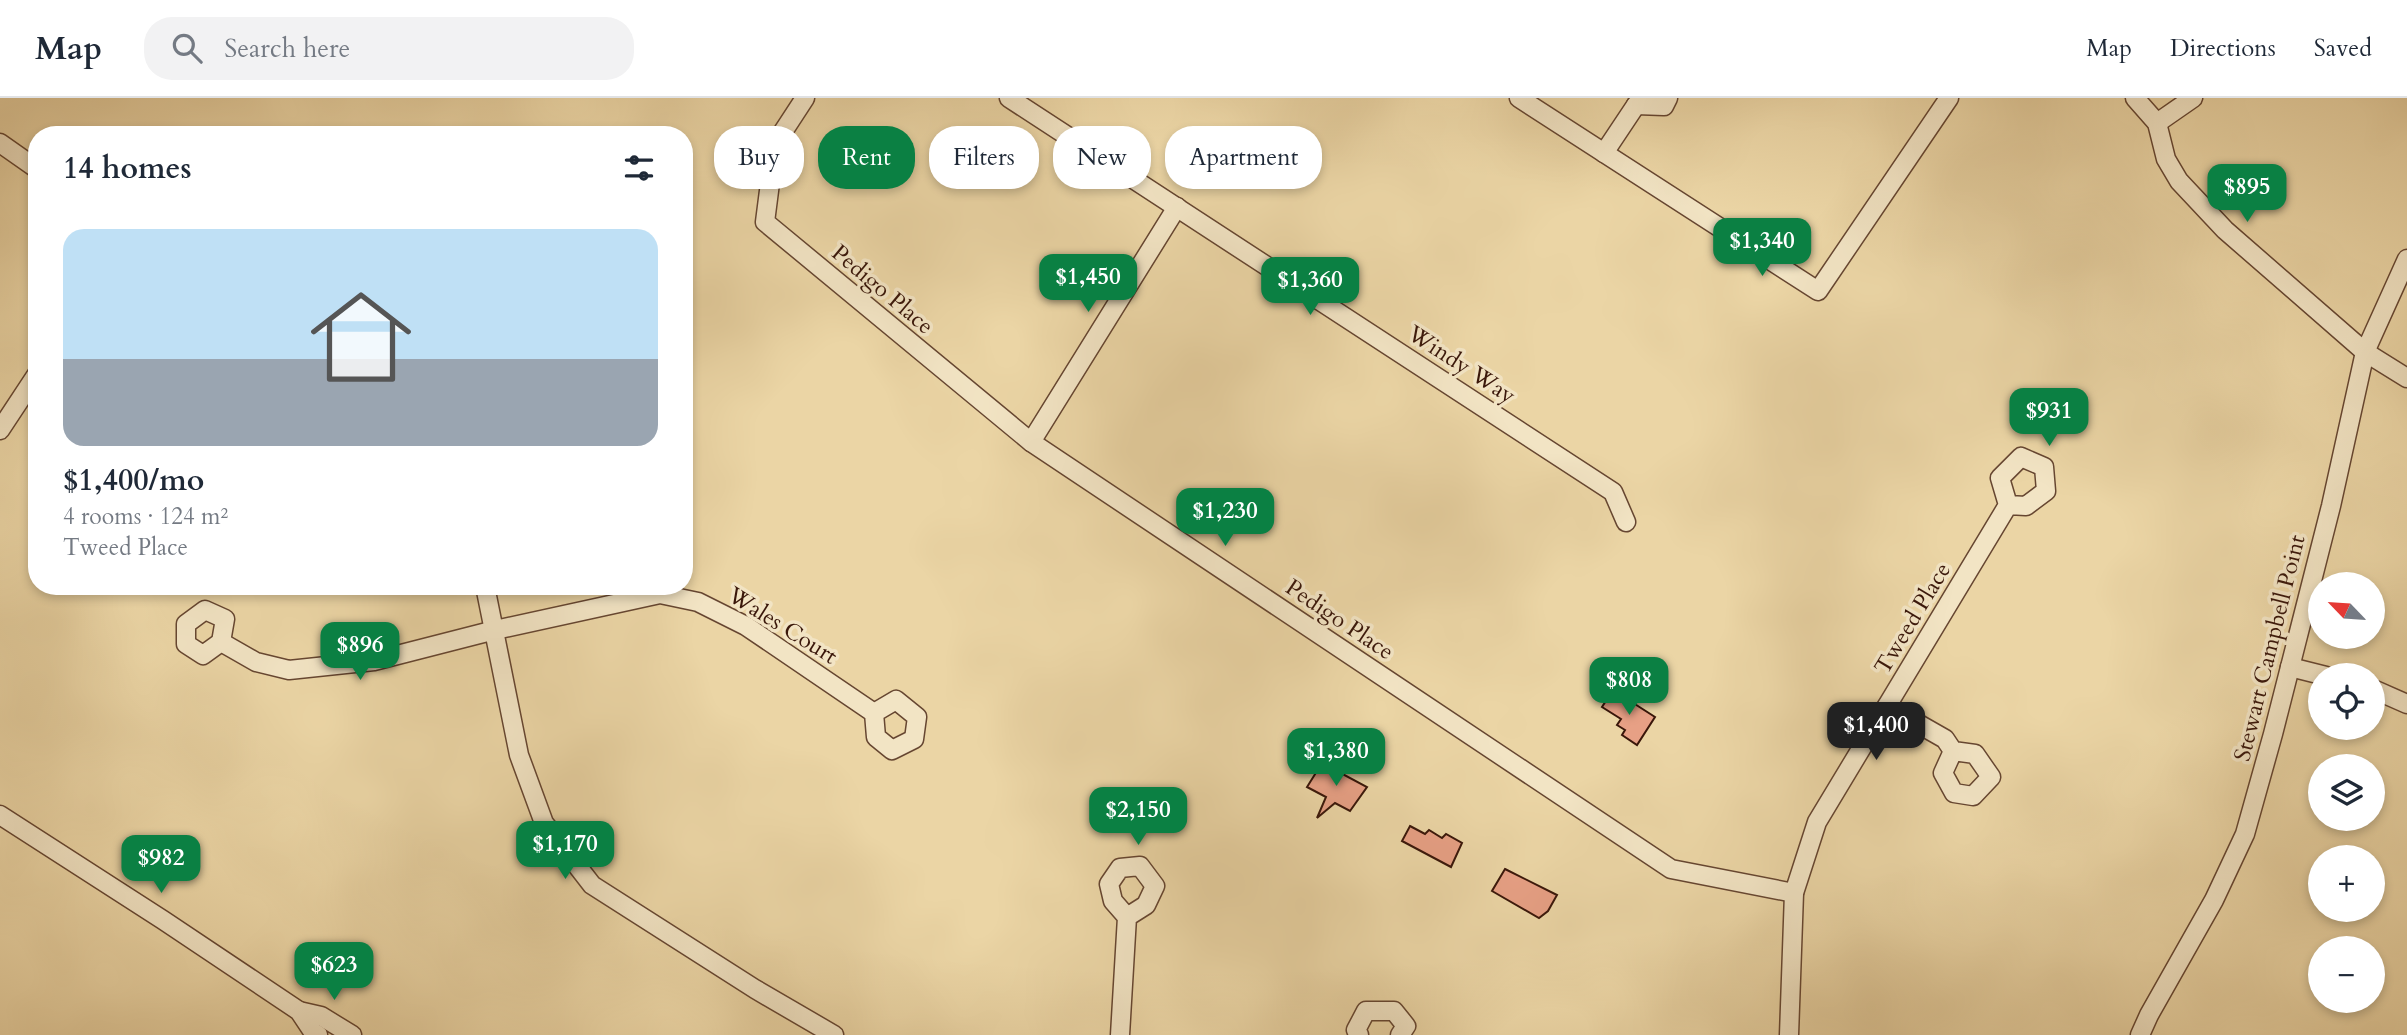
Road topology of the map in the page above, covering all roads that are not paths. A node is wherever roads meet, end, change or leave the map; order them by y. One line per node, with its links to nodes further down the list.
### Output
1 (805, 98): 19 (street, Pedigo Place)
2 (1009, 98): 13 (street, Windy Way)
3 (1519, 98): 11 (street)
4 (1668, 98): 7 (street)
5 (2135, 98): 9 (street)
6 (2193, 98): 9 (street)
7 (1634, 101): 11 (street)
8 (1944, 105): 11 (street)
9 (2157, 123): 15 (street)
10 (0, 143): 12 (street)
11 (1604, 153)
12 (28, 163)
13 (1177, 207): 19 (street); 21 (street, Windy Way)
14 (2407, 259): 15 (street, Stewart Campbell Point)
15 (2365, 352): 16 (street); 27 (street, Stewart Campbell Point)
16 (2407, 378)
17 (28, 387): 18 (street)
18 (0, 430)
19 (1031, 442): 35 (street, Pedigo Place)
20 (2008, 505): 31 (street, Tweed Place)
21 (1626, 523)
22 (487, 595): 25 (street)
23 (656, 595): 25 (street, Wales Court)
24 (665, 595): 32 (street, Wales Court)
25 (495, 631): 26 (street, Wales Court); 40 (street)
26 (220, 642)
27 (2290, 667): 28 (street); 45 (street, Stewart Campbell Point)
28 (2308, 672)
29 (2385, 694): 30 (street)
30 (2407, 704)
31 (1887, 706): 33 (street); 35 (street, Tweed Place)
32 (874, 713)
33 (1953, 751)
34 (0, 815): 37 (street)
35 (1794, 893): 44 (street, Tweed Place)
36 (1127, 917): 41 (street)
37 (299, 1011): 38 (street); 39 (street)
38 (318, 1035)
39 (352, 1035)
40 (834, 1035)
41 (1120, 1035)
42 (1359, 1035): 43 (street)
43 (1400, 1035)
44 (1789, 1035)
45 (2140, 1035)

